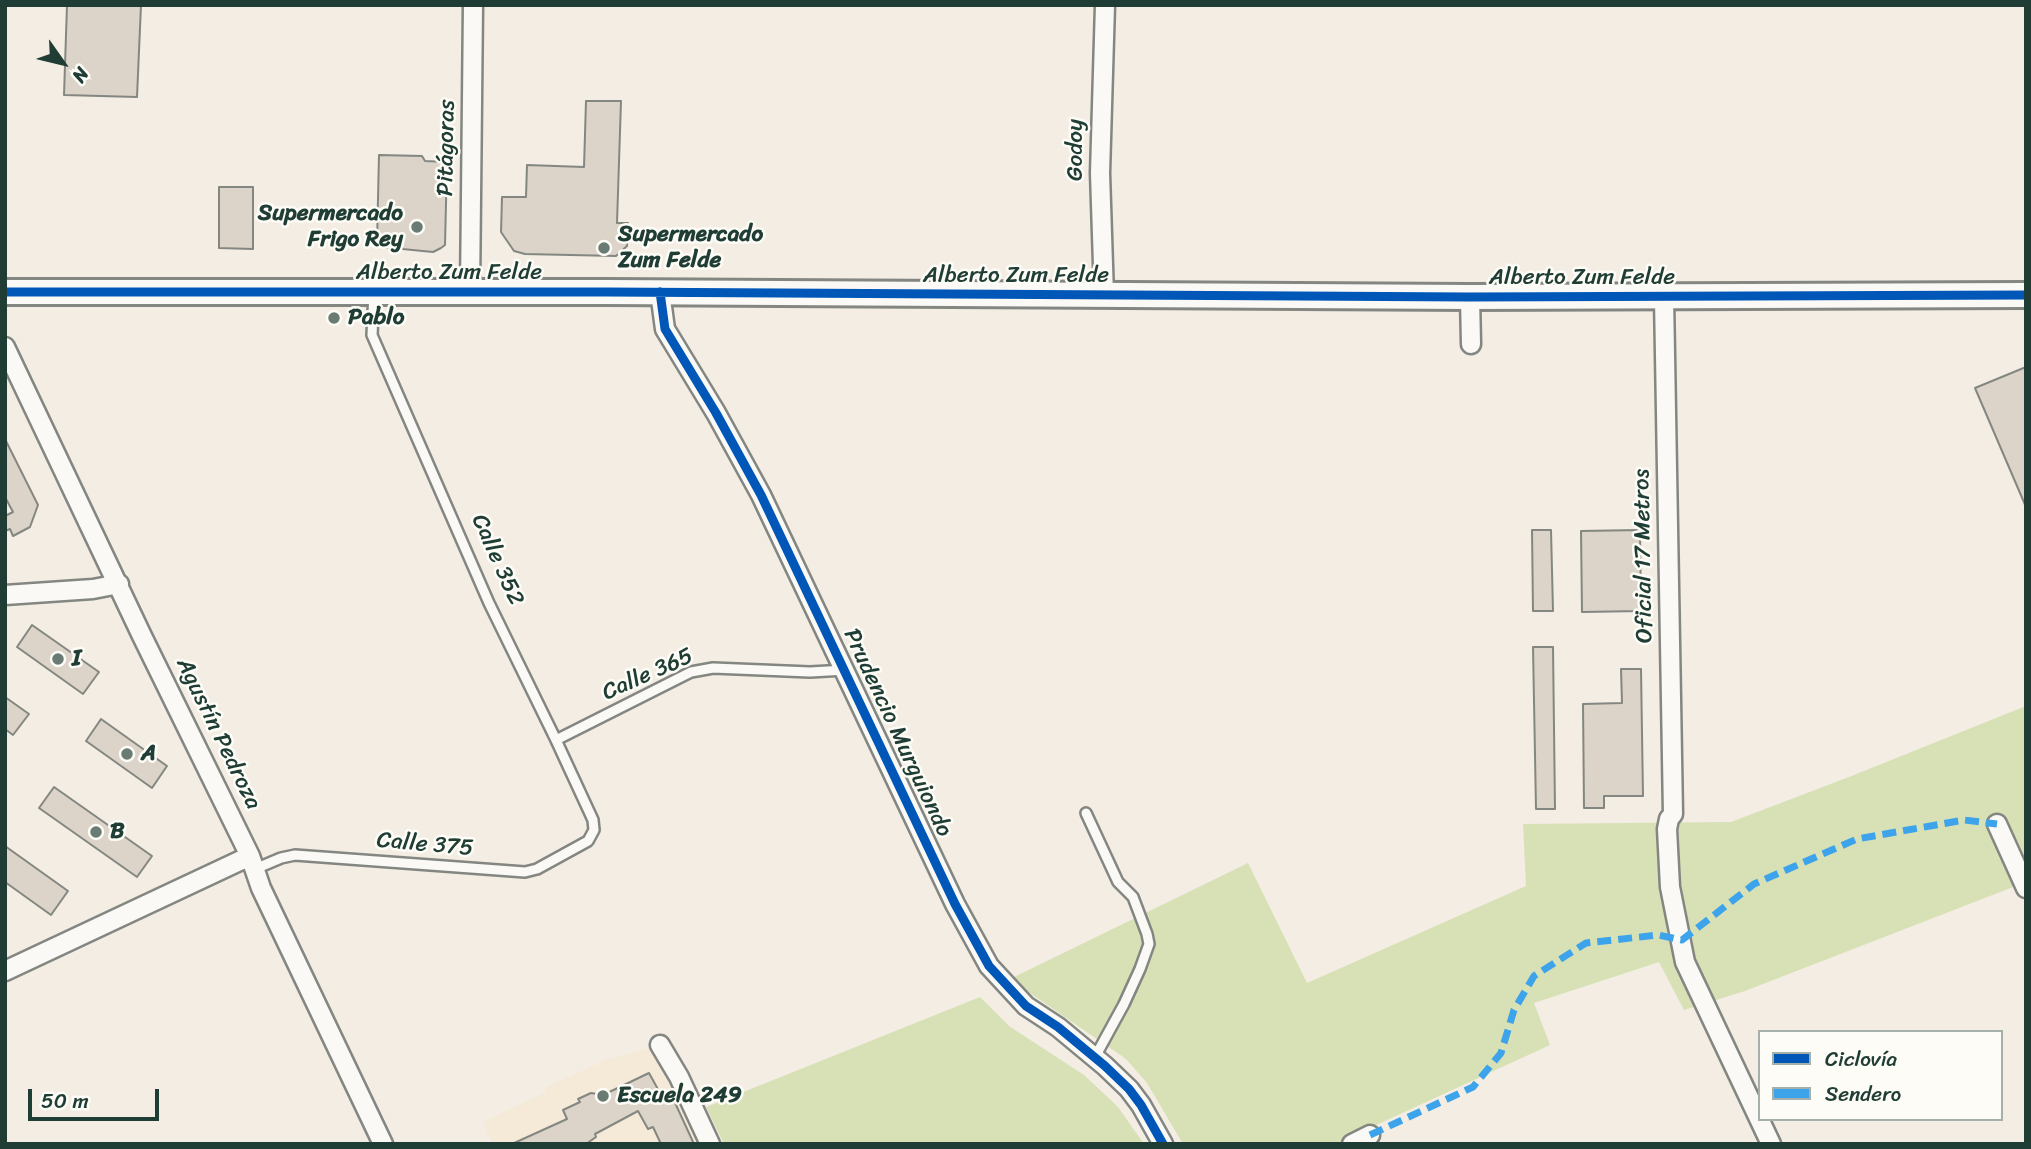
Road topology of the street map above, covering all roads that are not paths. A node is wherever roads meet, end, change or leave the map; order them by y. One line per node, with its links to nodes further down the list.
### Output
1 (473, 5): 5 (street, Pitágoras)
2 (1105, 5): 8 (street, Godoy)
3 (5, 292): 4 (street, Alberto Zum Felde)
4 (374, 292): 5 (street, Alberto Zum Felde); 16 (lane, Calle 352)
5 (470, 292): 6 (street, Alberto Zum Felde)
6 (660, 292): 8 (street, Alberto Zum Felde); 15 (street, Prudencio Murguiondo)
7 (2026, 295): 10 (street, Alberto Zum Felde)
8 (1104, 296): 9 (street, Alberto Zum Felde)
9 (1470, 297): 10 (street, Alberto Zum Felde); 11 (street)
10 (1664, 297): 25 (street, Oficial 17 Metros)
11 (1471, 344)
12 (5, 346): 13 (street, Agustín Pedroza)
13 (119, 584): 14 (street); 20 (street, Agustín Pedroza)
14 (5, 595)
15 (846, 670): 16 (lane, Calle 365); 24 (street, Prudencio Murguiondo)
16 (556, 740): 19 (lane, Calle 352)
17 (1086, 813): 24 (lane)
18 (1997, 824): 21 (street)
19 (588, 841): 20 (lane, Calle 375)
20 (253, 863): 22 (street); 28 (street, Agustín Pedroza)
21 (2026, 888)
22 (5, 971)
23 (660, 1045): 29 (street)
24 (1095, 1057): 30 (street, Prudencio Murguiondo)
25 (1758, 1117)
26 (1760, 1121): 32 (street, Oficial 17 Metros)
27 (1370, 1135): 31 (street)
28 (383, 1144)
29 (710, 1144)
30 (1163, 1144)
31 (1352, 1144)
32 (1771, 1144)

